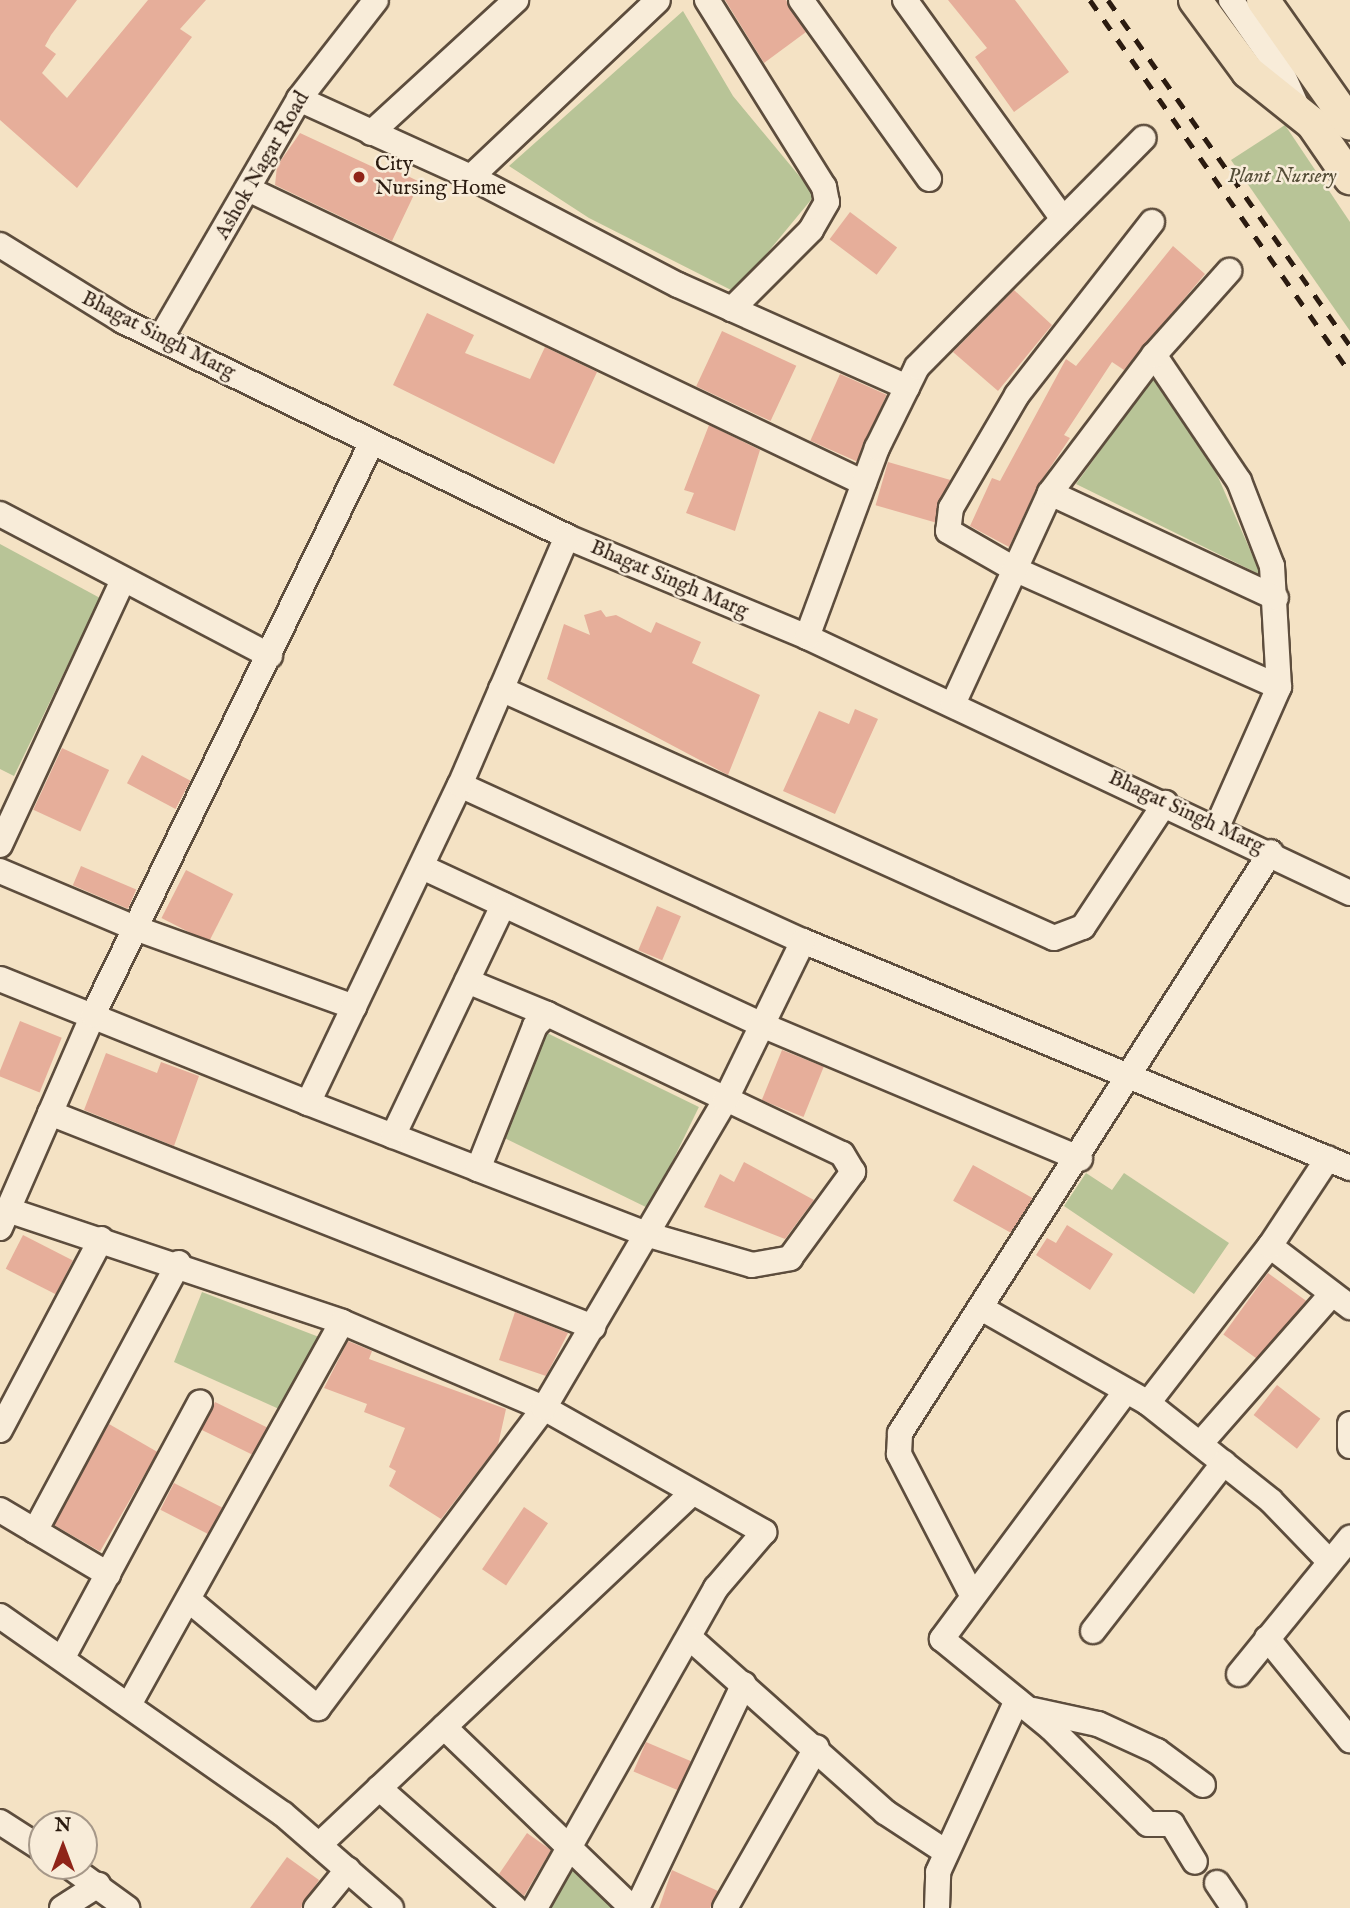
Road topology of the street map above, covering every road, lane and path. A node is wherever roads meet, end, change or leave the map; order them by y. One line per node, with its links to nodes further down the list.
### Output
1 (376, 0): 10 (street, Ashok Nagar Road)
2 (516, 0): 13 (street)
3 (658, 0): 15 (street)
4 (707, 0): 23 (street)
5 (801, 0): 17 (street)
6 (905, 0): 19 (street)
7 (1195, 0): 11 (main road)
8 (1231, 0): 11 (street)
9 (1263, 0): 12 (main road)
10 (299, 99): 13 (street); 18 (street, Ashok Nagar Road)
11 (1299, 111): 16 (main road)
12 (1350, 124)
13 (371, 132): 15 (street)
14 (1144, 138): 19 (street)
15 (471, 177): 23 (street)
16 (1350, 178)
17 (929, 179)
18 (250, 190): 24 (street, Ashok Nagar Road); 28 (street)
19 (1063, 219): 26 (street)
20 (1152, 222): 32 (street)
21 (0, 245): 24 (street, Bhagat Singh Marg)
22 (1229, 271): 25 (street)
23 (732, 309): 26 (street)
24 (160, 339): 27 (street, Bhagat Singh Marg)
25 (1154, 355): 29 (street); 34 (street)
26 (907, 387): 28 (street)
27 (372, 442): 31 (street, Bhagat Singh Marg); 36 (street)
28 (864, 483): 35 (street)
29 (1050, 493): 32 (street); 34 (street)
30 (0, 514): 33 (street)
31 (567, 537): 35 (street, Bhagat Singh Marg); 38 (street)
32 (1014, 569): 37 (street); 39 (street)
33 (122, 582): 36 (street); 41 (street)
34 (1276, 598): 37 (street)
35 (807, 637): 39 (street, Bhagat Singh Marg)
36 (270, 656): 50 (street)
37 (1279, 687): 43 (street)
38 (501, 690): 40 (street); 42 (street)
39 (953, 704): 42 (street, Bhagat Singh Marg)
40 (460, 785): 46 (street); 51 (street)
41 (10, 794): 44 (street)
42 (1165, 803): 43 (street, Bhagat Singh Marg)
43 (1216, 827): 45 (street, Bhagat Singh Marg)
44 (0, 845)
45 (1271, 852): 48 (street, Bhagat Singh Marg); 58 (street)
46 (422, 867): 49 (street); 54 (street)
47 (0, 871): 50 (street)
48 (1350, 893)
49 (503, 905): 53 (street); 57 (street)
50 (135, 928): 54 (street); 56 (street)
51 (803, 940): 57 (street); 58 (street)
52 (0, 979): 56 (street)
53 (467, 981): 55 (street); 62 (street)
54 (354, 1007): 60 (street)
55 (547, 1014): 59 (street); 65 (street)
56 (93, 1015): 60 (street); 61 (street)
57 (762, 1025): 59 (street); 63 (street)
58 (1129, 1077): 63 (street); 64 (street)
59 (725, 1101): 67 (street); 67 (street)
60 (308, 1102): 62 (street)
61 (50, 1113): 66 (street); 74 (street)
62 (393, 1136): 65 (street)
63 (1080, 1158): 72 (street)
64 (1339, 1163): 69 (street)
65 (478, 1168): 67 (street)
66 (4, 1219): 68 (street)
67 (649, 1235): 74 (street)
68 (101, 1239): 70 (street); 80 (street)
69 (1270, 1246): 71 (street); 77 (street)
70 (179, 1263): 73 (street); 86 (street)
71 (1341, 1301): 81 (street)
72 (981, 1308): 75 (street); 90 (street)
73 (342, 1322): 78 (street); 91 (street)
74 (593, 1327): 78 (street)
75 (1126, 1391): 77 (street); 90 (street)
76 (200, 1403): 89 (street)
77 (1148, 1403): 81 (street)
78 (544, 1408): 84 (street); 91 (street)
79 (1350, 1424): 82 (street)
80 (0, 1430)
81 (1200, 1444): 83 (street)
82 (1350, 1446)
83 (1224, 1463): 88 (street); 93 (street)
84 (692, 1493): 95 (street); 101 (street)
85 (0, 1510): 86 (street)
86 (34, 1531): 89 (street)
87 (1350, 1538): 88 (street)
88 (1328, 1560): 94 (street)
89 (108, 1574): 96 (street)
90 (972, 1595): 100 (street)
91 (190, 1601): 99 (street)
92 (0, 1616): 96 (street)
93 (1093, 1631)
94 (1266, 1638): 97 (street); 102 (street)
95 (691, 1639): 98 (street); 109 (street)
96 (63, 1657): 99 (street)
97 (1239, 1674)
98 (744, 1684): 103 (street); 123 (street)
99 (130, 1703): 108 (street)
100 (1023, 1705): 104 (street); 110 (street); 111 (street)
101 (444, 1727): 105 (street); 109 (street)
102 (1350, 1740)
103 (817, 1747): 110 (street); 124 (street)
104 (1203, 1785)
105 (379, 1788): 108 (street); 120 (street)
106 (1, 1824): 107 (street)
107 (28, 1840)
108 (319, 1844): 112 (street)
109 (570, 1848): 121 (street); 122 (street)
110 (946, 1852): 125 (street)
111 (1195, 1862)
112 (348, 1869): 118 (street); 119 (street)
113 (90, 1880): 115 (street)
114 (1216, 1884): 126 (street)
115 (98, 1885): 116 (street); 117 (street)
116 (62, 1908)
117 (127, 1908)
118 (316, 1908)
119 (391, 1908)
120 (515, 1908)
121 (535, 1908)
122 (632, 1908)
123 (637, 1908)
124 (725, 1908)
125 (937, 1908)
126 (1234, 1908)

